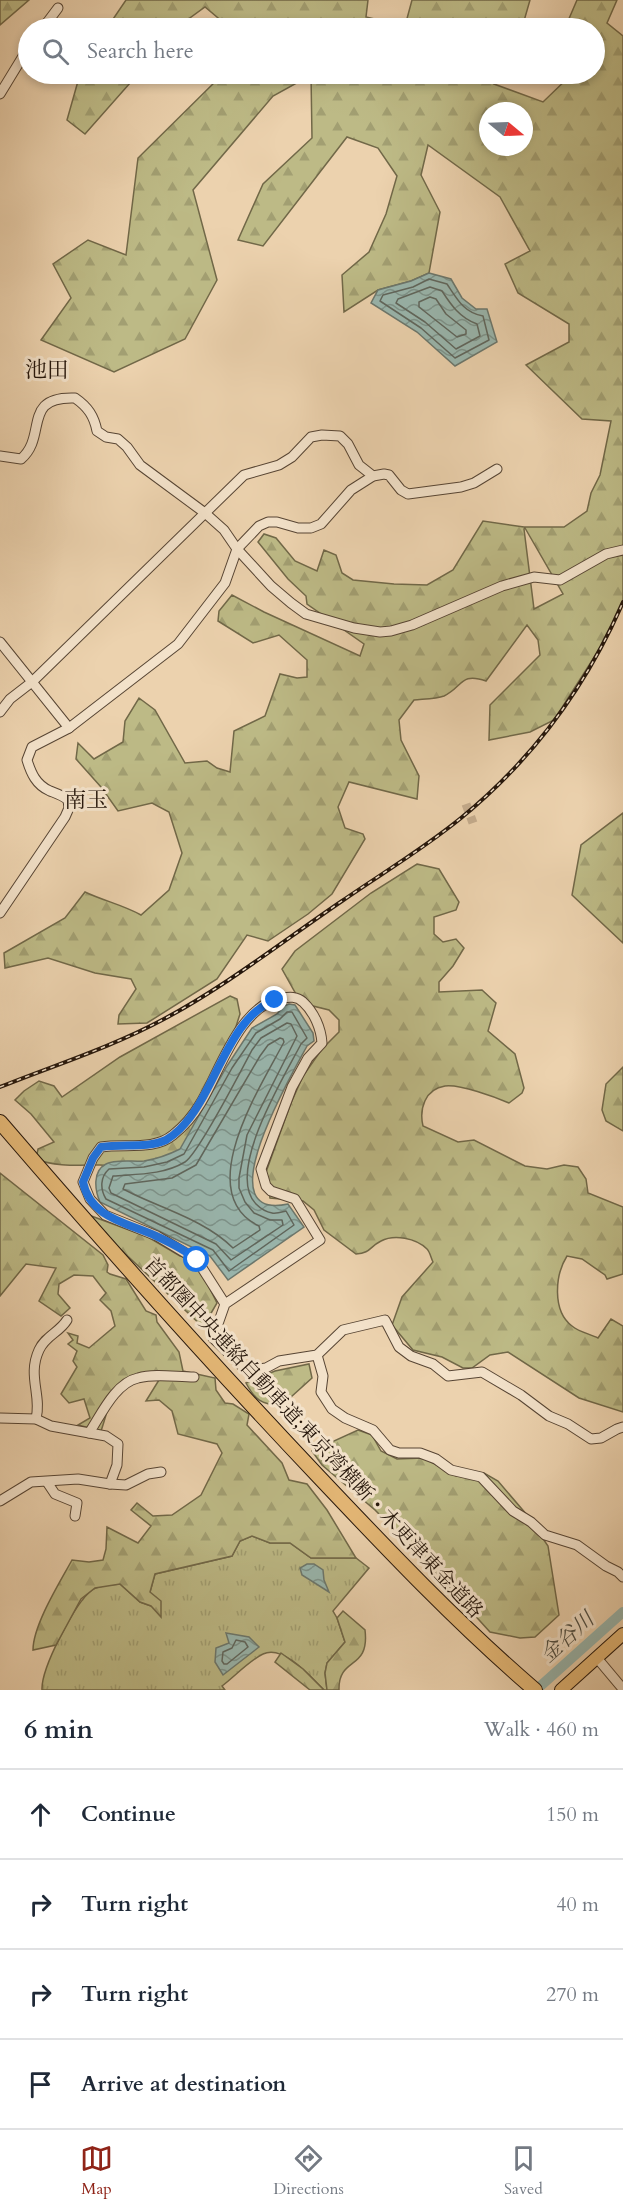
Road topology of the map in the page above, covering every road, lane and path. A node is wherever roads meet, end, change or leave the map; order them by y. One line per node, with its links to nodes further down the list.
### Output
1 (58, 8): 2 (street)
2 (50, 18)
3 (18, 64): 4 (street)
4 (0, 93)
5 (0, 456): 8 (street)
6 (497, 469): 7 (street)
7 (373, 476): 8 (street); 9 (street)
8 (205, 513): 9 (street); 12 (street)
9 (237, 549): 10 (street); 14 (street)
10 (623, 550)
11 (0, 642): 12 (street)
12 (32, 682): 13 (street); 14 (street)
13 (0, 712)
14 (69, 728): 15 (street)
15 (0, 913)
16 (0, 1122): 33 (highway, 首都圏中央連絡自動車道;東京湾横断・木更津東金道路)
17 (225, 1304): 17 (street); 19 (street)
18 (67, 1320): 22 (street)
19 (317, 1355): 23 (street); 30 (street)
20 (194, 1377): 24 (street)
21 (0, 1418): 22 (street)
22 (36, 1419): 24 (street)
23 (623, 1427)
24 (89, 1433): 27 (street)
25 (160, 1472): 27 (street)
26 (47, 1482): 27 (street); 28 (street); 29 (street)
27 (110, 1484)
28 (0, 1501)
29 (75, 1516)
30 (623, 1577)
31 (623, 1634): 32 (main road)
32 (597, 1658): 34 (street); 35 (main road)
33 (530, 1686)
34 (623, 1689)
35 (561, 1690)

